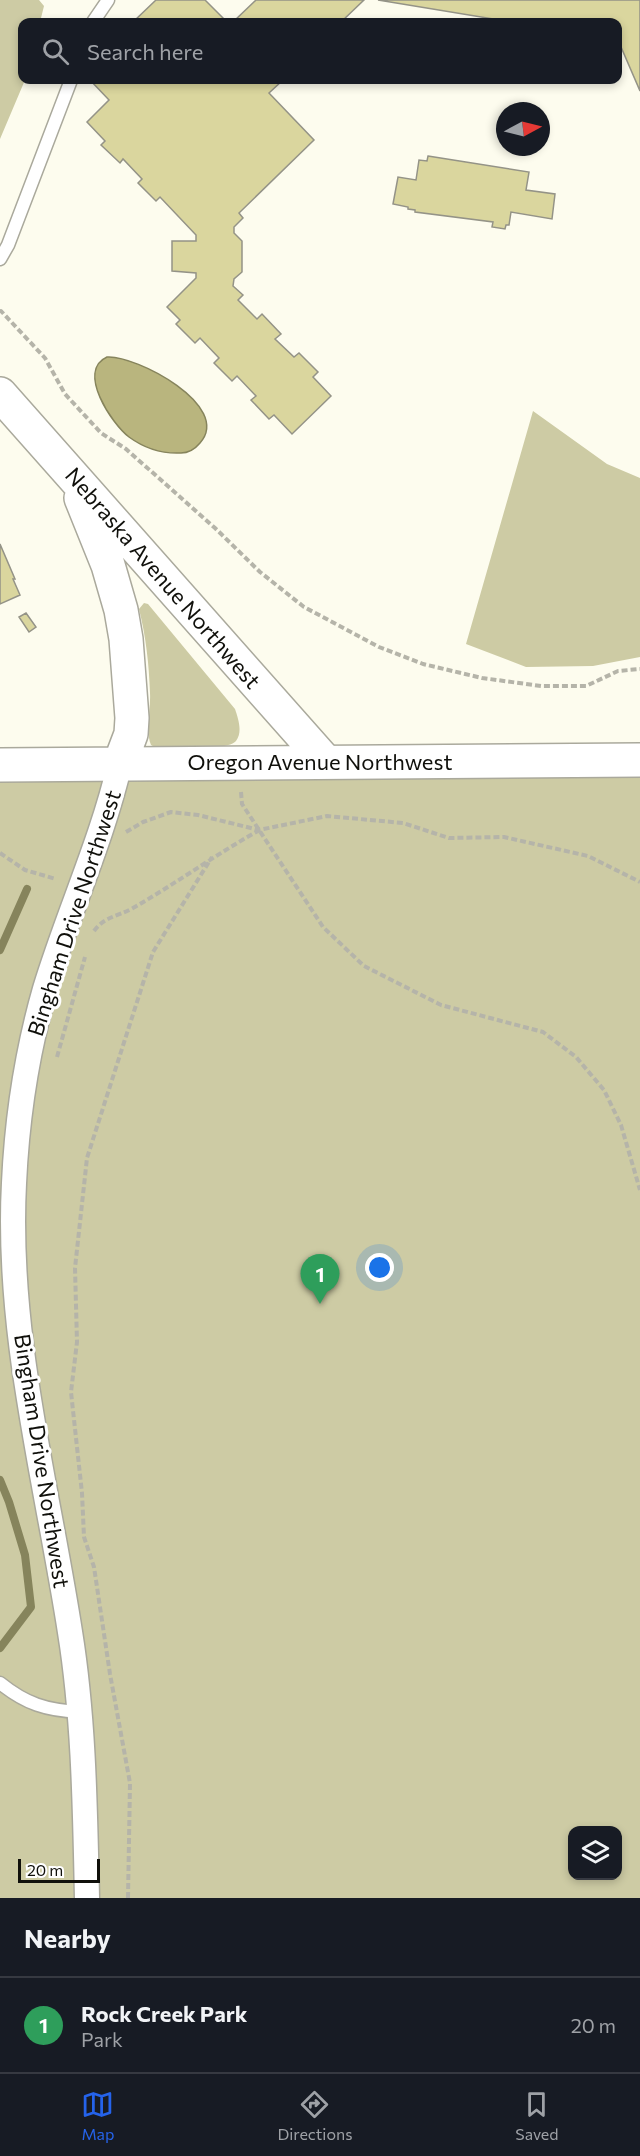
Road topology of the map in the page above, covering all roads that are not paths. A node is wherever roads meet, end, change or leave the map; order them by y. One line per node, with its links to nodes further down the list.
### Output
1 (108, 0): 2 (lane)
2 (96, 18)
3 (69, 84): 4 (lane)
4 (0, 259)
5 (0, 394): 6 (street, Nebraska Avenue Northwest)
6 (71, 474): 8 (street, Nebraska Avenue Northwest); 9 (street, Bingham Drive Northwest)
7 (640, 760): 8 (street, Oregon Avenue Northwest)
8 (325, 762): 9 (street, Oregon Avenue Northwest)
9 (120, 763): 10 (street, Oregon Avenue Northwest); 12 (street, Bingham Drive Northwest)
10 (0, 765)
11 (0, 1683): 12 (lane)
12 (79, 1712): 13 (street, Bingham Drive Northwest)
13 (87, 1898)

